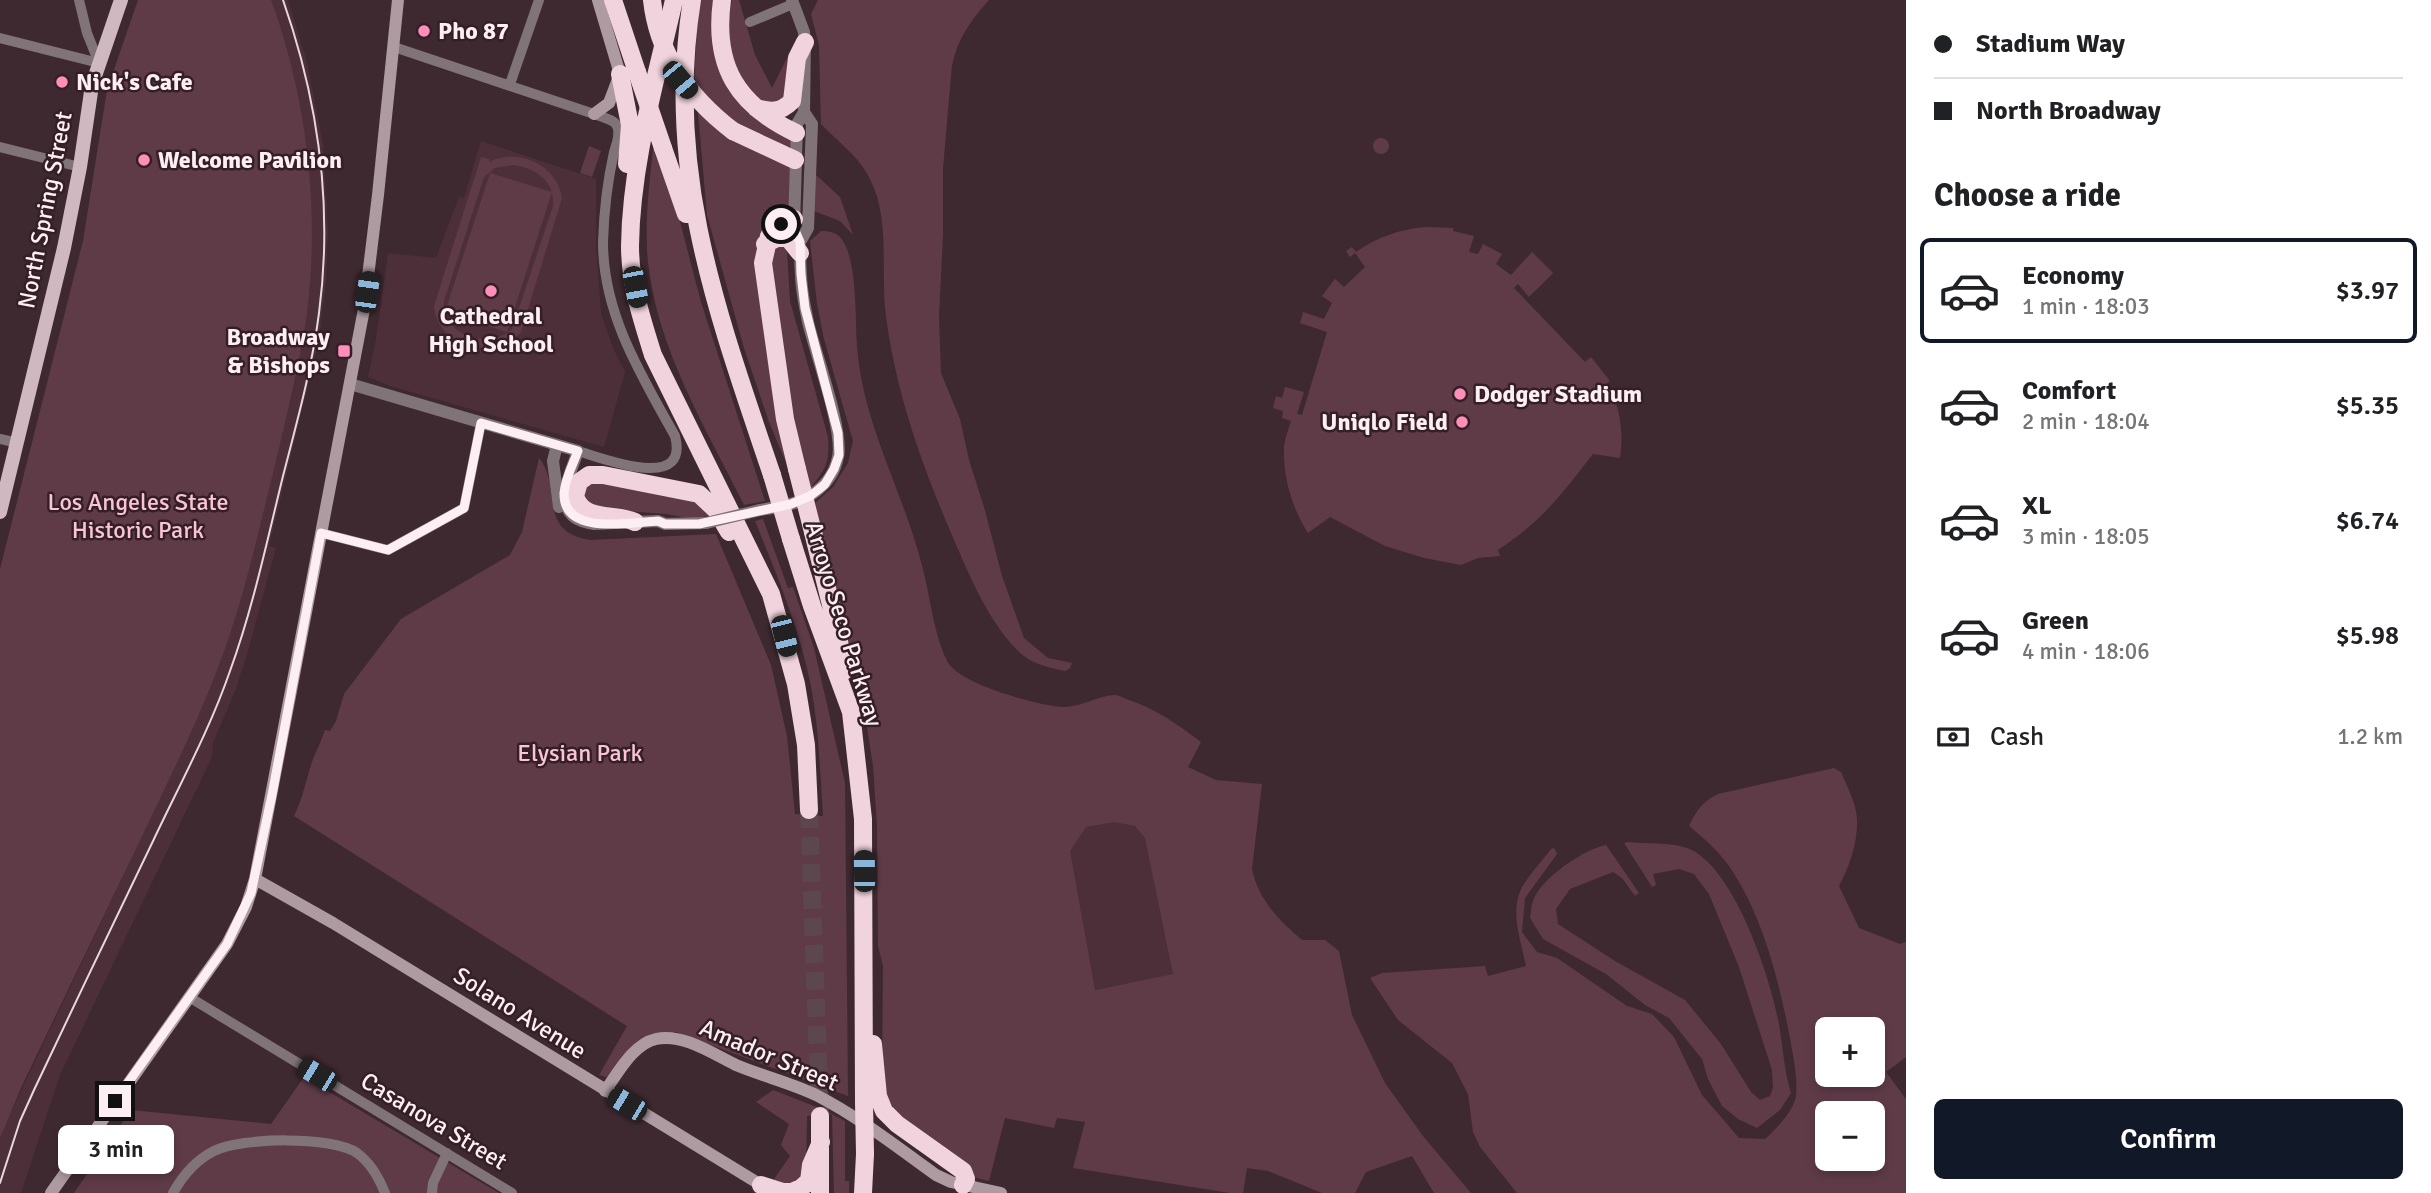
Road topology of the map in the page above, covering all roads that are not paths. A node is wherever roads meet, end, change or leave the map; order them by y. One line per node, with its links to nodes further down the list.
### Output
1 (79, 0): 16 (street)
2 (121, 0): 16 (main road, North Spring Street)
3 (398, 0): 15 (main road)
4 (539, 0): 18 (street)
5 (598, 0): 17 (main road)
6 (613, 0): 17 (highway)
7 (652, 0): 24 (highway, bridge)
8 (674, 0): 28 (highway)
9 (692, 0): 30 (highway, Arroyo Seco Parkway)
10 (722, 0): 19 (highway)
11 (792, 2): 12 (street); 14 (street)
12 (750, 22)
13 (0, 38): 16 (street)
14 (805, 42): 19 (highway); 20 (street)
15 (394, 47): 18 (street); 31 (main road)
16 (99, 63): 25 (main road, North Spring Street)
17 (628, 73): 21 (main road); 28 (highway); 30 (highway, bridge)
18 (510, 85): 21 (street)
19 (754, 107): 22 (highway)
20 (804, 112): 22 (street); 29 (street)
21 (594, 114): 36 (street)
22 (796, 133): 24 (street)
23 (0, 148): 25 (street)
24 (795, 160): 26 (street)
25 (80, 167): 34 (main road, North Spring Street)
26 (794, 219): 27 (highway); 29 (street)
27 (765, 244): 29 (highway); 42 (highway, bridge)
28 (630, 247): 41 (highway)
29 (800, 247): 39 (street, bridge)
30 (706, 270): 42 (highway, Arroyo Seco Parkway, bridge)
31 (350, 384): 32 (street); 40 (main road)
32 (481, 423): 35 (street); 40 (street)
33 (0, 439): 34 (street)
34 (18, 443): 37 (main road, North Spring Street)
35 (557, 445): 36 (street); 39 (street)
36 (578, 451): 38 (street)
37 (0, 512)
38 (635, 522): 39 (street); 41 (highway)
39 (665, 524)
40 (321, 533): 44 (main road)
41 (796, 684): 43 (highway)
42 (850, 712): 46 (highway, Arroyo Seco Parkway)
43 (809, 810)
44 (255, 879): 45 (main road); 47 (main road, Solano Avenue)
45 (190, 997): 50 (street, Casanova Street); 53 (main road)
46 (865, 999): 51 (highway); 59 (highway, Arroyo Seco Parkway, bridge)
47 (605, 1091): 51 (main road, Amador Street); 52 (main road, Solano Avenue)
48 (820, 1116): 49 (highway)
49 (821, 1142): 52 (highway); 58 (highway)
50 (447, 1153): 56 (street); 57 (street, Casanova Street)
51 (962, 1189): 60 (main road, Amador Street)
52 (761, 1190)
53 (56, 1191)
54 (173, 1193): 55 (street)
55 (384, 1193)
56 (432, 1193)
57 (512, 1193)
58 (820, 1193)
59 (863, 1193)
60 (1001, 1193)

